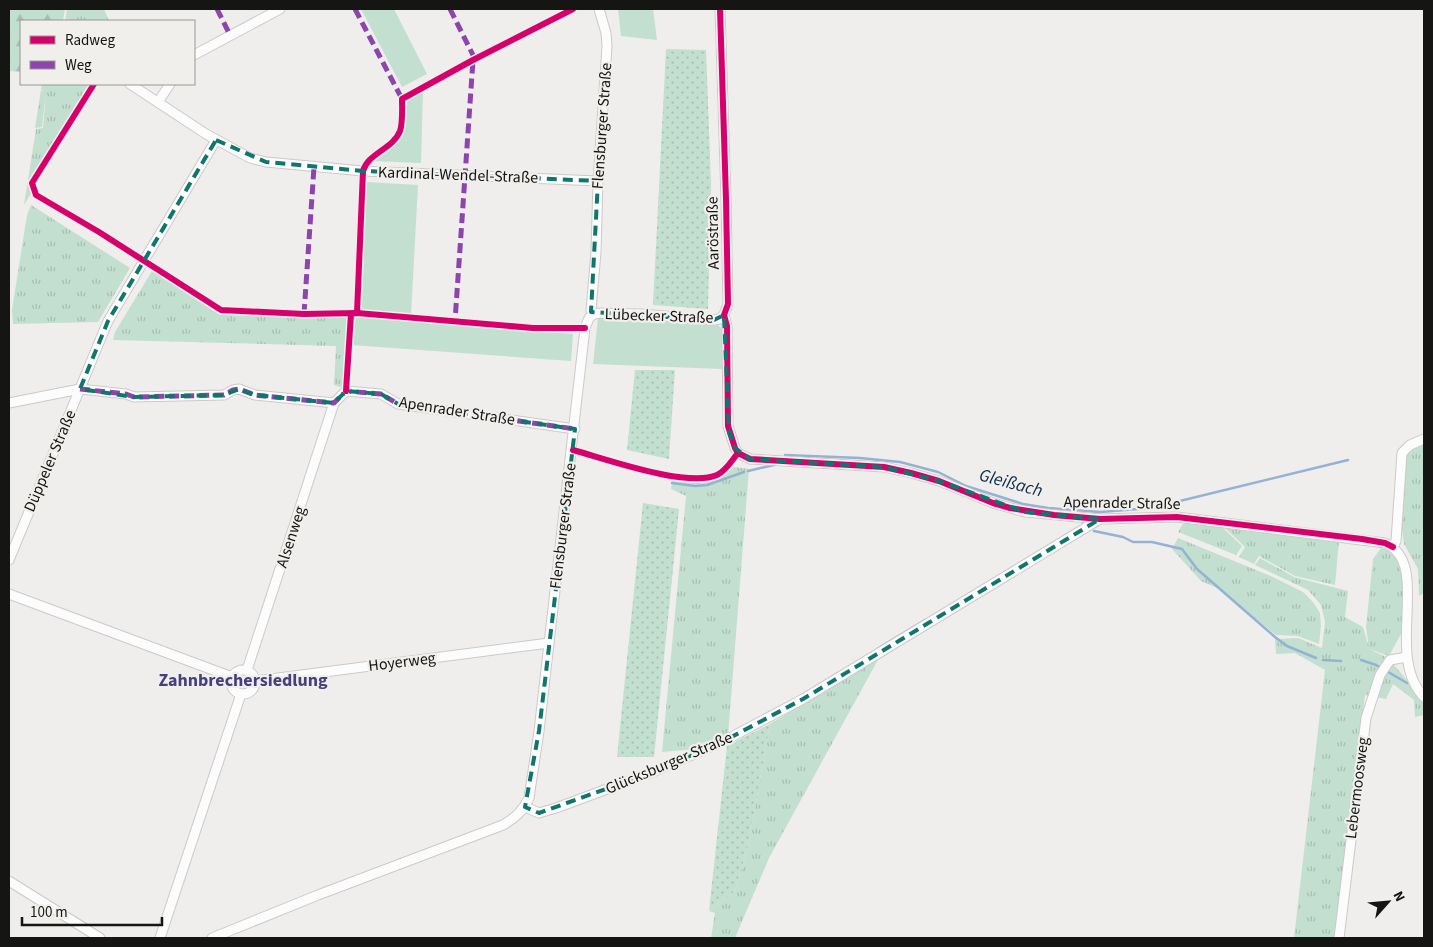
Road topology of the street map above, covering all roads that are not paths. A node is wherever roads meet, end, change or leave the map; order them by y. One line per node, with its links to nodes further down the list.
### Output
1 (280, 9): 4 (street)
2 (599, 9): 9 (street, Flensburger Straße)
3 (720, 9): 11 (street, Aaröstraße)
4 (195, 54)
5 (132, 85): 7 (street, Kardinal-Wendel-Straße)
6 (169, 85): 7 (street)
7 (158, 102): 8 (street, Kardinal-Wendel-Straße)
8 (216, 140): 9 (street, Kardinal-Wendel-Straße); 12 (street, Düppeler Straße)
9 (598, 180): 10 (street, Flensburger Straße)
10 (594, 314): 11 (street, Lübecker Straße); 15 (street, Flensburger Straße)
11 (724, 315): 17 (street, Aaröstraße)
12 (80, 389): 13 (street); 14 (street); 20 (street, Düppeler Straße)
13 (9, 403)
14 (334, 403): 15 (street, Apenrader Straße); 24 (street, Alsenweg)
15 (575, 429): 22 (street, Flensburger Straße)
16 (1424, 438): 19 (street)
17 (738, 453): 18 (street, Apenrader Straße)
18 (1100, 519): 19 (street, Apenrader Straße); 29 (street, Glücksburger Straße)
19 (1393, 547): 23 (street)
20 (9, 560)
21 (9, 594): 25 (street)
22 (549, 643): 26 (street, Hoyerweg); 29 (street, Flensburger Straße)
23 (1407, 657): 28 (street); 34 (street, Lebermoosweg)
24 (247, 670): 25 (street); 26 (street)
25 (232, 677): 27 (street)
26 (255, 681): 27 (street)
27 (241, 694): 32 (street)
28 (1424, 697)
29 (525, 807): 33 (street)
30 (9, 881): 31 (street)
31 (100, 938)
32 (160, 938)
33 (212, 938)
34 (1339, 938)

